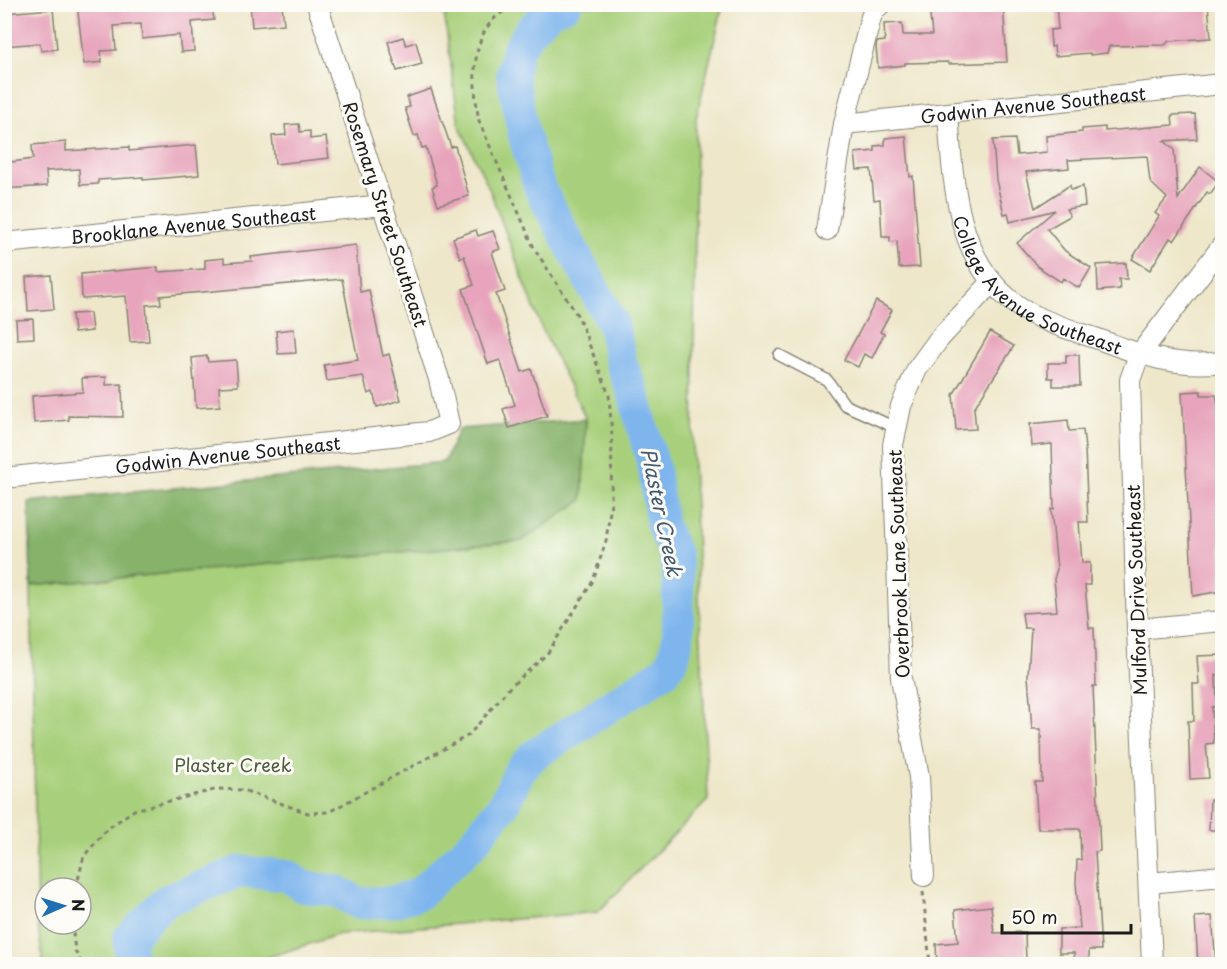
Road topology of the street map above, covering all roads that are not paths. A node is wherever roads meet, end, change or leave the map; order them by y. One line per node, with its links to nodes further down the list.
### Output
1 (317, 4): 6 (street, Rosemary Street Southeast)
2 (881, 4): 5 (street)
3 (1222, 84): 4 (street, Godwin Avenue Southeast)
4 (948, 114): 5 (street, Godwin Avenue Southeast); 10 (street, College Avenue Southeast)
5 (844, 124): 7 (street)
6 (384, 205): 8 (street, Brooklane Avenue Southeast); 14 (street, Rosemary Street Southeast)
7 (827, 230)
8 (4, 243)
9 (1222, 246): 12 (street, Mulford Drive Southeast)
10 (992, 282): 12 (street, College Avenue Southeast); 15 (street, Overbrook Lane Southeast)
11 (779, 355): 15 (lane)
12 (1139, 355): 13 (street, College Avenue Southeast); 18 (street, Mulford Drive Southeast)
13 (1222, 362)
14 (449, 424): 16 (street, Godwin Avenue Southeast)
15 (896, 428): 19 (street, Overbrook Lane Southeast)
16 (4, 478)
17 (1222, 621): 18 (street)
18 (1137, 629): 21 (street, Mulford Drive Southeast)
19 (924, 876)
20 (1222, 876): 21 (street)
21 (1149, 883): 22 (street, Mulford Drive Southeast)
22 (1152, 964)

